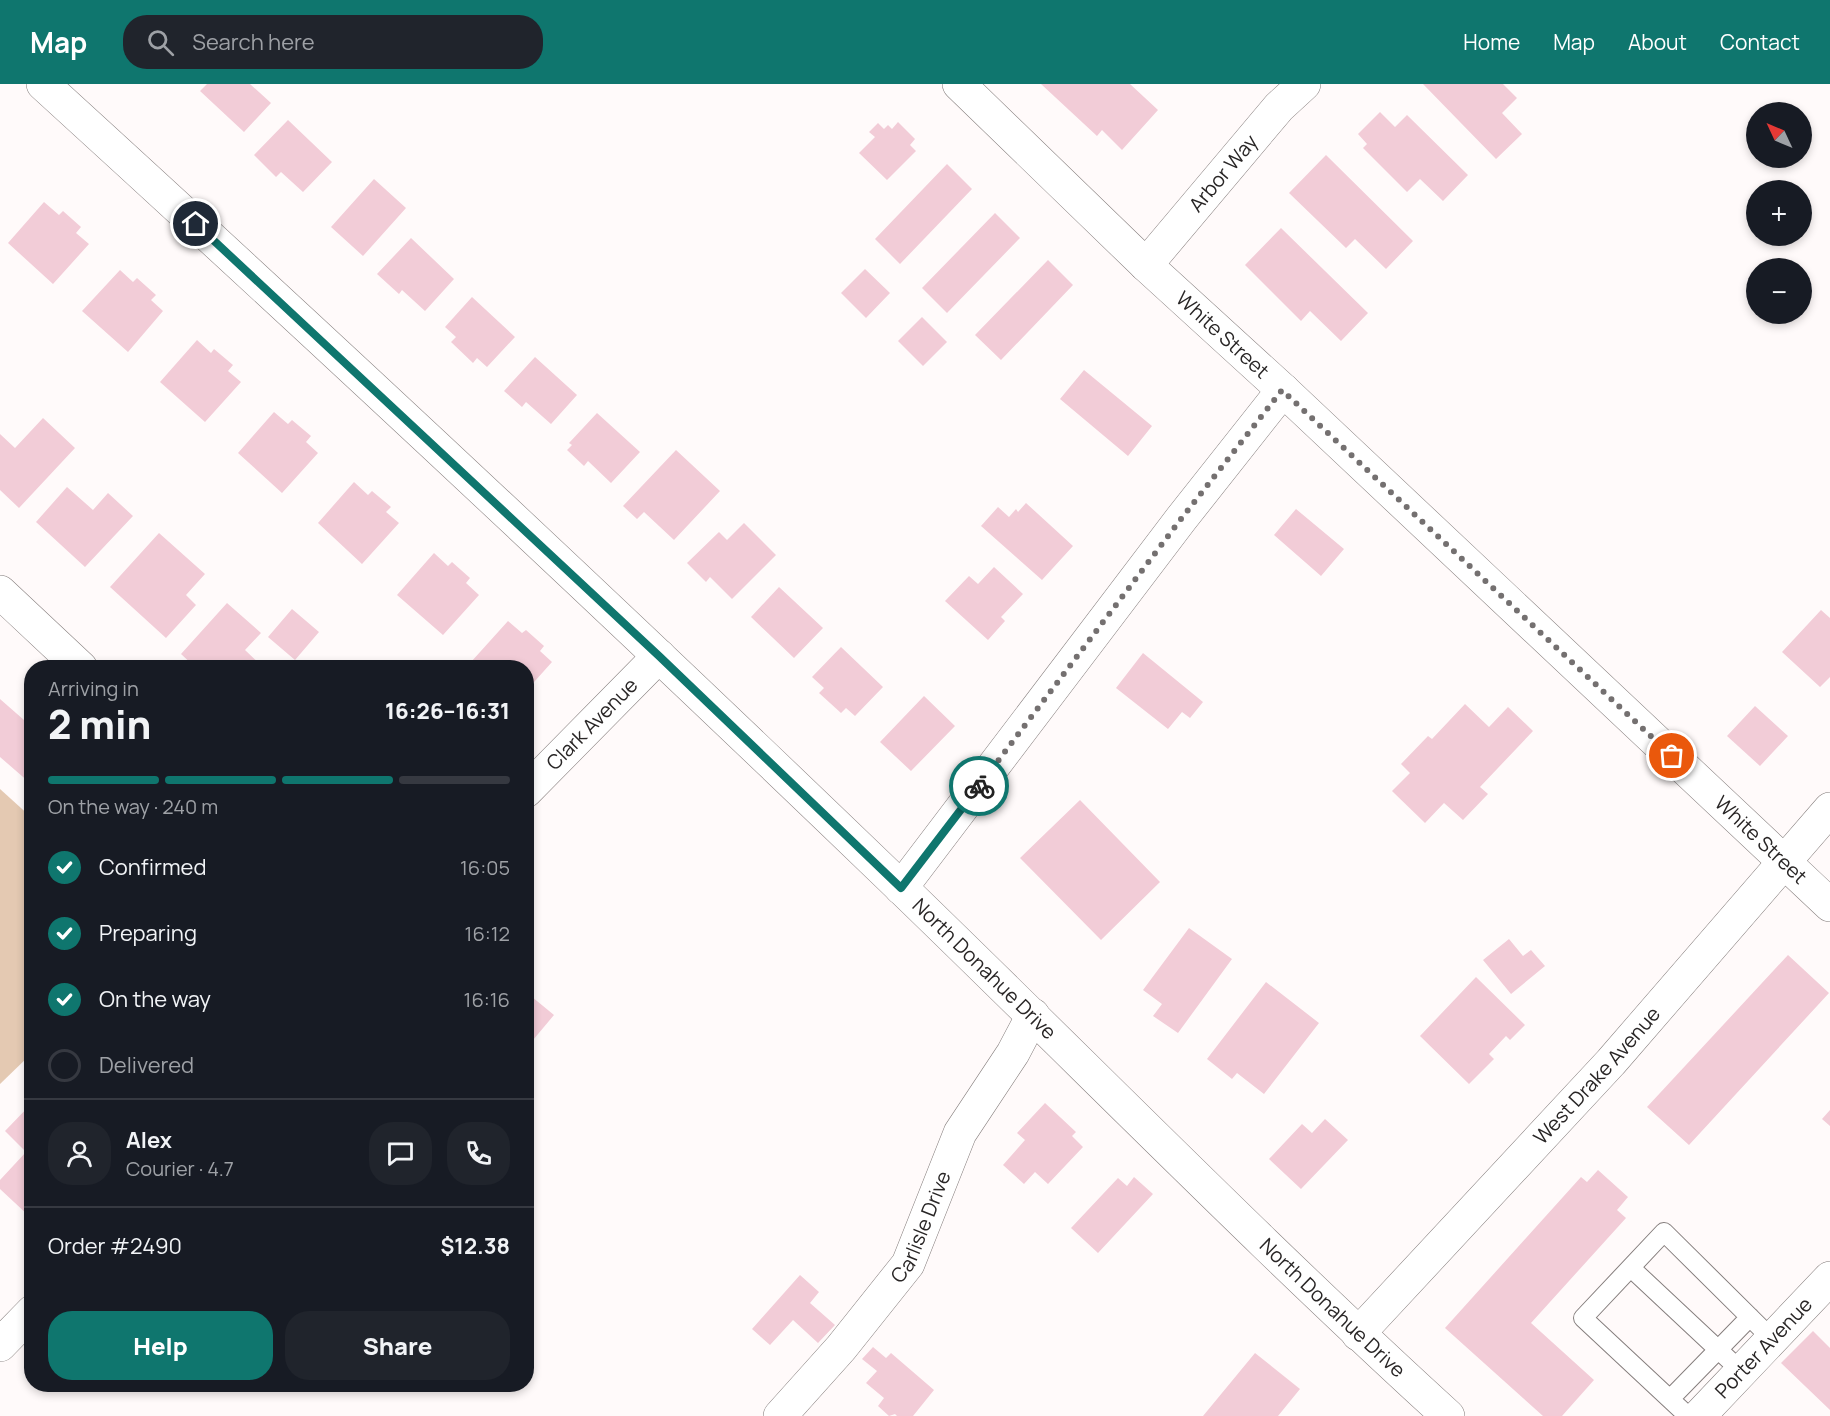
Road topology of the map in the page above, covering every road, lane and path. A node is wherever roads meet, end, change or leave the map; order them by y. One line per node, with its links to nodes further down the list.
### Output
1 (43, 84): 7 (street, North Donahue Drive)
2 (959, 84): 4 (street, White Street)
3 (1304, 84): 4 (street, Arbor Way)
4 (1146, 265): 5 (street, White Street)
5 (1282, 390): 11 (street, White Street); 12 (street)
6 (0, 592): 8 (street)
7 (659, 656): 9 (street, Clark Avenue); 12 (street, North Donahue Drive)
8 (72, 660)
9 (534, 783)
10 (1830, 809): 11 (street, West Drake Avenue)
11 (1784, 861): 13 (street, White Street); 19 (street, West Drake Avenue)
12 (901, 888): 14 (street, North Donahue Drive)
13 (1830, 905)
14 (1033, 1015): 19 (street, North Donahue Drive); 23 (street, Carlisle Drive)
15 (1631, 1268): 18 (lane); 21 (lane); 22 (lane)
16 (1830, 1278): 18 (street, Porter Avenue)
17 (24, 1320): 20 (street)
18 (1761, 1328): 21 (street, Porter Avenue)
19 (1358, 1334): 24 (street, North Donahue Drive)
20 (0, 1345)
21 (1729, 1360): 22 (lane); 26 (street, Porter Avenue)
22 (1670, 1399): 25 (lane)
23 (780, 1416)
24 (1448, 1416)
25 (1688, 1416)
26 (1699, 1416)

